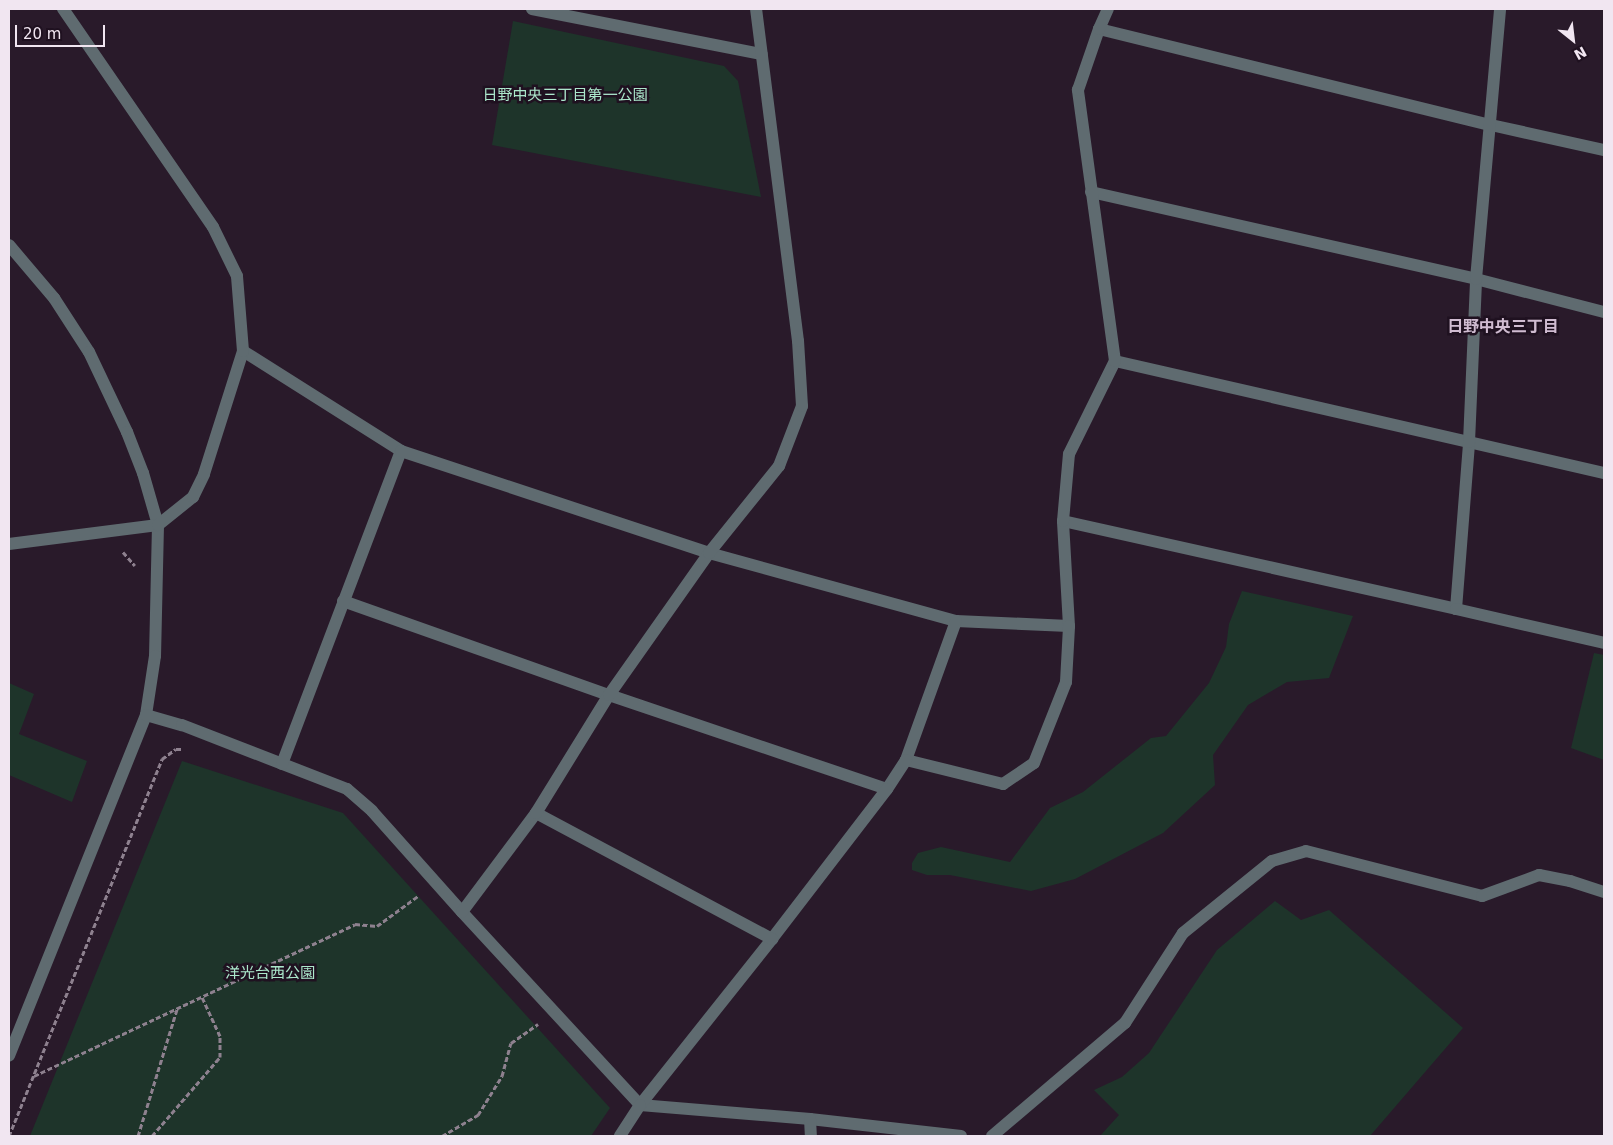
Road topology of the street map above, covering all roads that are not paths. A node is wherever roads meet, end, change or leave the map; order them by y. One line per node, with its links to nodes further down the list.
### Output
1 (63, 9): 14 (street)
2 (532, 9): 7 (street)
3 (756, 9): 7 (street)
4 (1108, 9): 6 (street)
5 (1500, 9): 8 (street)
6 (1099, 29): 8 (street); 10 (street)
7 (762, 54): 22 (street)
8 (1491, 125): 9 (street); 12 (street)
9 (1604, 150)
10 (1091, 192): 12 (street); 15 (street)
11 (9, 245): 20 (street)
12 (1476, 279): 13 (street); 16 (street)
13 (1604, 312)
14 (242, 351): 17 (street); 20 (street)
15 (1115, 361): 16 (street); 19 (street)
16 (1469, 442): 18 (street); 24 (street)
17 (401, 451): 22 (street); 23 (street)
18 (1604, 474)
19 (1063, 521): 24 (street); 26 (street)
20 (158, 525): 21 (street); 29 (street)
21 (9, 544)
22 (709, 553): 25 (street); 28 (street)
23 (343, 601): 28 (street); 31 (street)
24 (1456, 609): 27 (street)
25 (956, 621): 26 (street); 30 (street)
26 (1069, 626): 30 (street)
27 (1604, 643)
28 (609, 695): 32 (street); 33 (street)
29 (146, 715): 31 (street); 37 (street)
30 (906, 760): 32 (street)
31 (282, 764): 35 (street)
32 (887, 789): 36 (street)
33 (536, 813): 35 (street); 36 (street)
34 (1604, 892): 43 (street)
35 (462, 912): 38 (street)
36 (772, 939): 38 (street)
37 (9, 1056)
38 (640, 1105): 39 (street); 40 (street)
39 (810, 1119): 41 (street); 42 (street)
40 (620, 1136)
41 (811, 1136)
42 (960, 1136)
43 (992, 1136)

